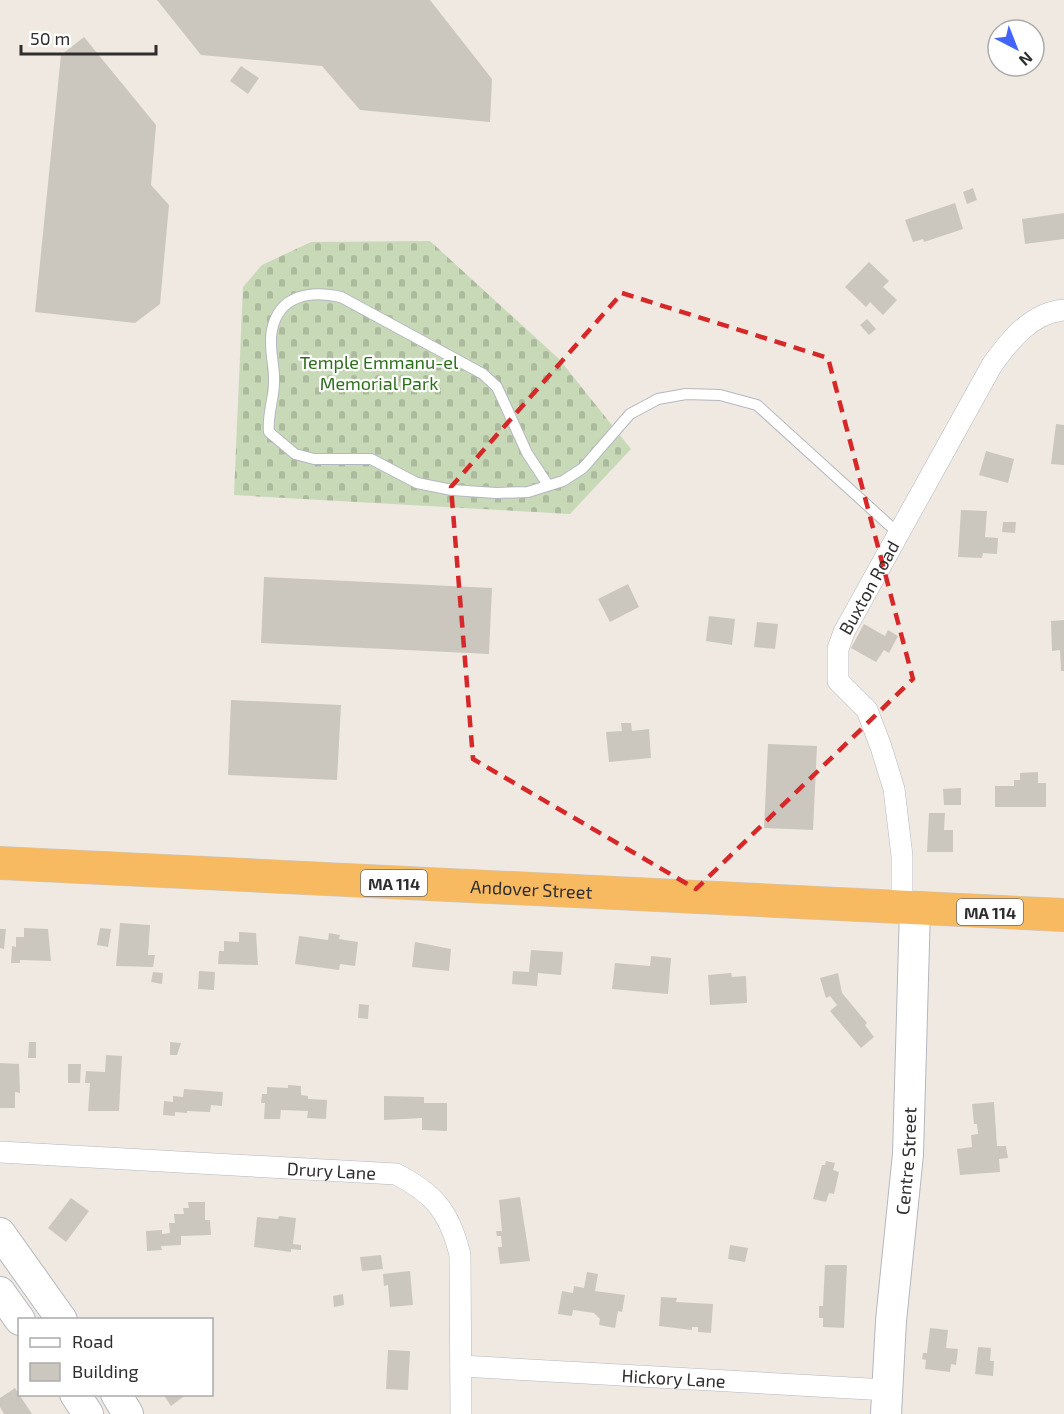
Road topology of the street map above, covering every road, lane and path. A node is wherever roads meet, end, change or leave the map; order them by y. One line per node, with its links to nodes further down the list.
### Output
1 (1064, 310): 3 (street, Buxton Road)
2 (548, 485): 2 (lane); 3 (lane)
3 (900, 534): 5 (street, Buxton Road)
4 (0, 863): 5 (highway, Andover Street / MA 114)
5 (908, 909): 6 (highway, Andover Street / MA 114); 15 (main road, Centre Street)
6 (1064, 915)
7 (0, 1152): 12 (street, Drury Lane)
8 (0, 1233): 11 (main road)
9 (0, 1292): 10 (main road)
10 (19, 1318)
11 (61, 1318)
12 (461, 1366): 15 (street, Hickory Lane); 18 (street, Drury Lane)
13 (76, 1396): 16 (main road)
14 (117, 1396): 17 (main road)
15 (886, 1402)
16 (88, 1414)
17 (128, 1414)
18 (461, 1414)

